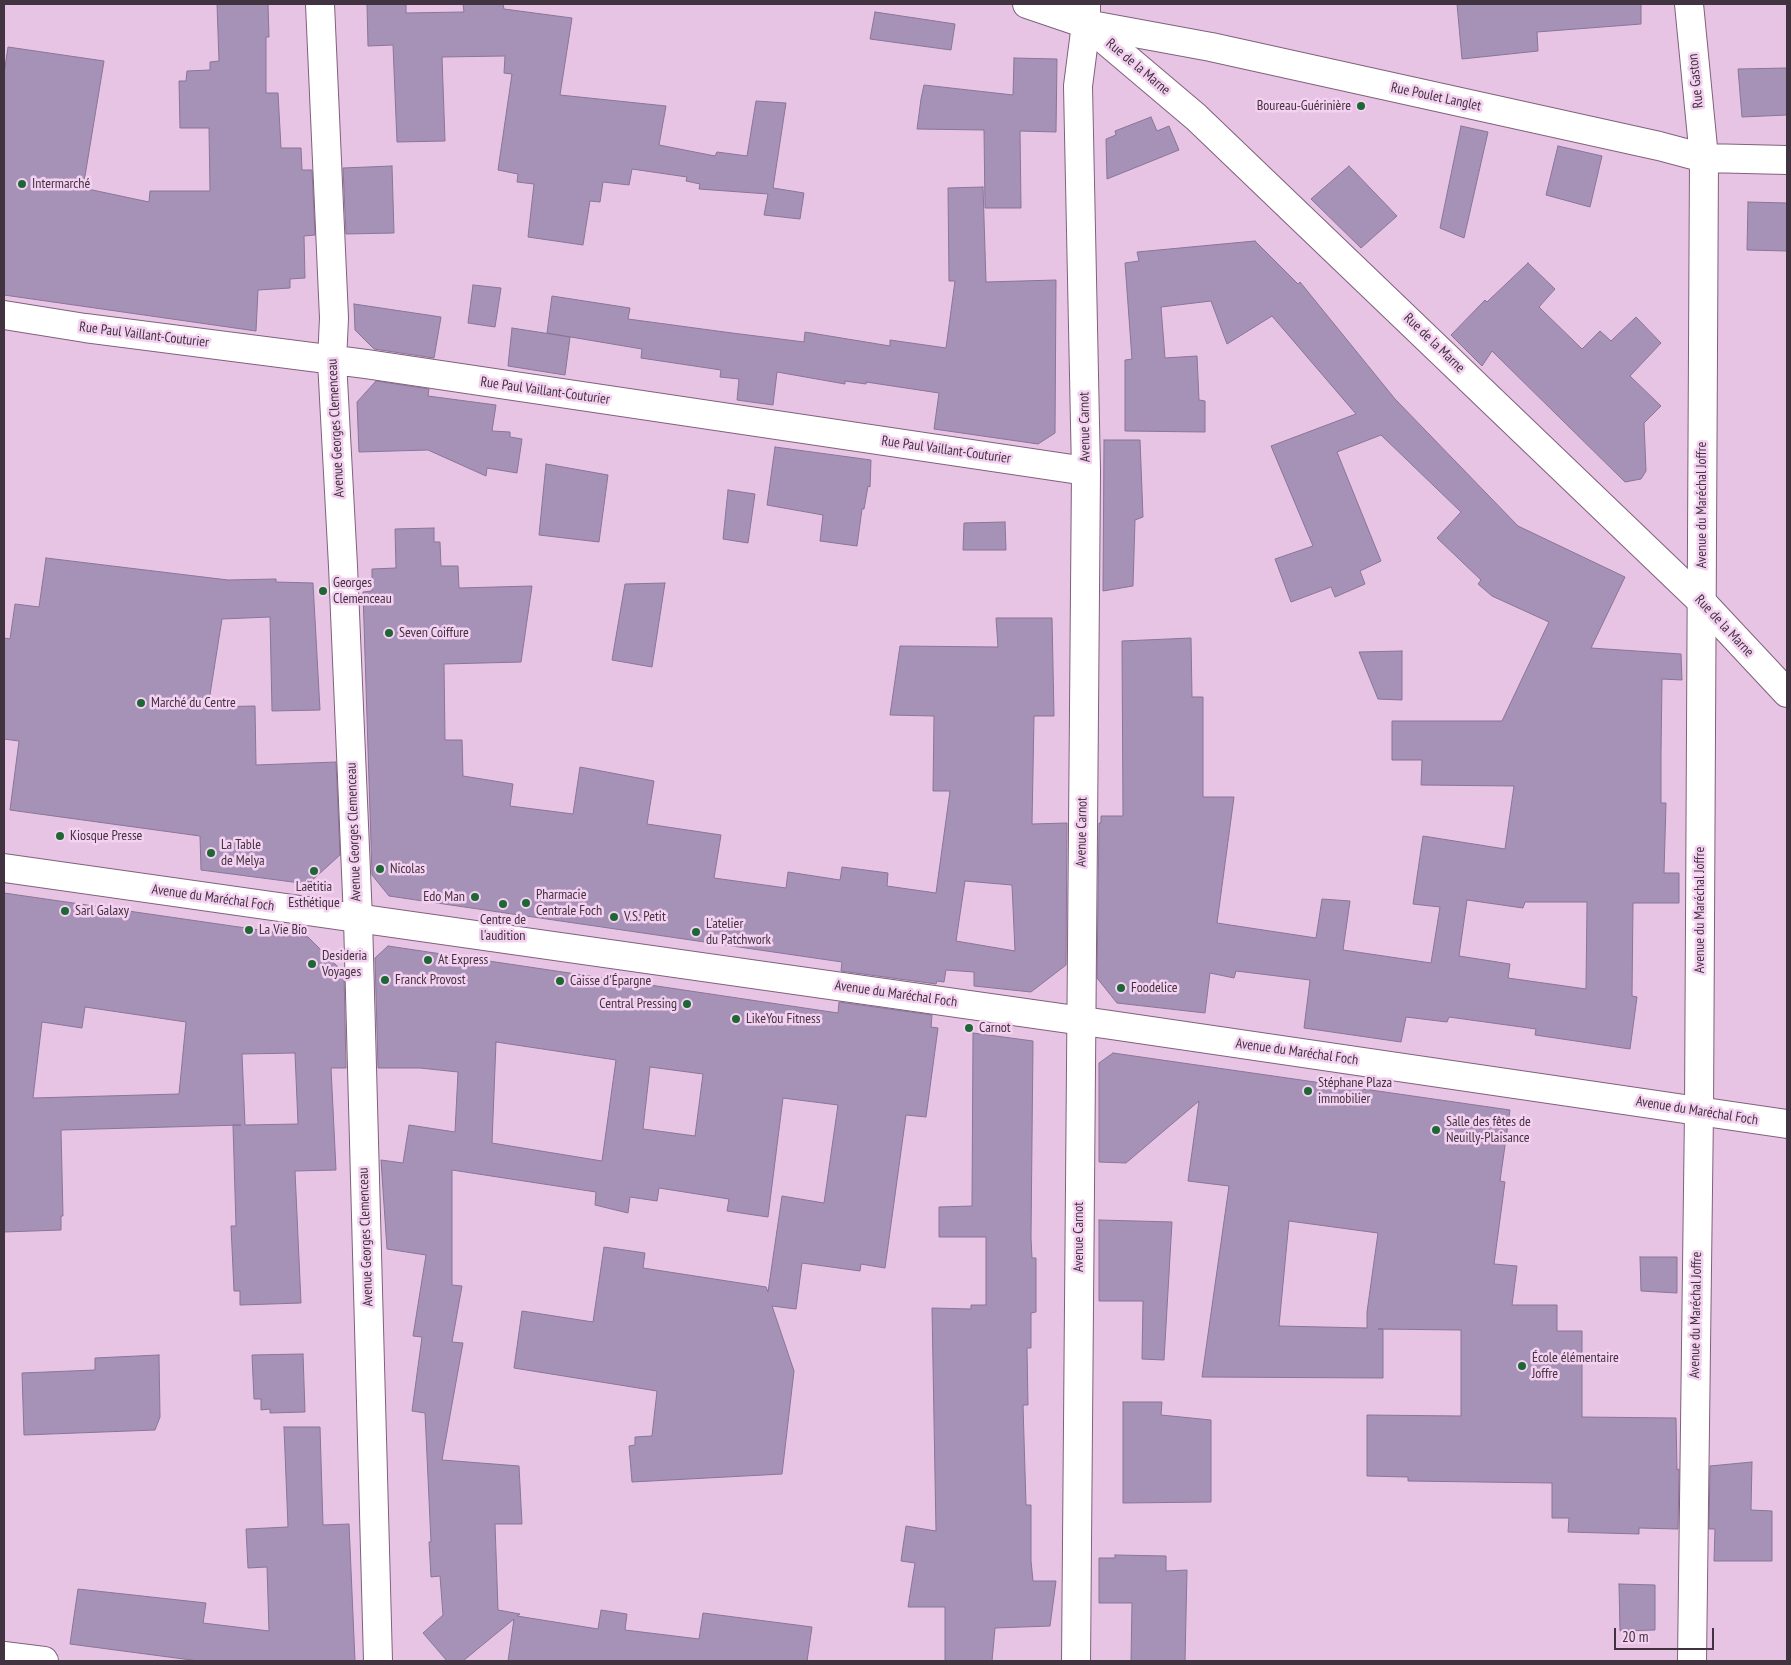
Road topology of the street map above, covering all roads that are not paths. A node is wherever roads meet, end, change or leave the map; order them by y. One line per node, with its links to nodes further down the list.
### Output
1 (320, 4): 8 (street, Avenue Georges Clemenceau)
2 (1027, 4): 4 (street)
3 (1689, 4): 5 (street, Rue Gaston)
4 (1081, 10): 5 (street, Rue Poulet Langlet); 9 (street, Avenue Carnot); 10 (street, Rue de la Marne)
5 (1704, 158): 6 (street, Rue Poulet Langlet); 10 (street, Avenue du Maréchal Joffre)
6 (1787, 160)
7 (4, 315): 8 (street, Rue Paul Vaillant-Couturier)
8 (332, 361): 9 (street, Rue Paul Vaillant-Couturier); 13 (street, Avenue Georges Clemenceau)
9 (1086, 471): 14 (street, Avenue Carnot)
10 (1701, 601): 11 (street, Rue de la Marne); 15 (street, Avenue du Maréchal Joffre)
11 (1787, 693)
12 (4, 868): 13 (street, Avenue du Maréchal Foch)
13 (358, 919): 14 (street, Avenue du Maréchal Foch); 19 (street, Avenue Georges Clemenceau)
14 (1080, 1021): 15 (street, Avenue du Maréchal Foch); 20 (street, Avenue Carnot)
15 (1698, 1111): 16 (street, Avenue du Maréchal Foch); 21 (street, Avenue du Maréchal Joffre)
16 (1787, 1124)
17 (4, 1656): 18 (street)
18 (44, 1661)
19 (378, 1661)
20 (1076, 1661)
21 (1692, 1661)

